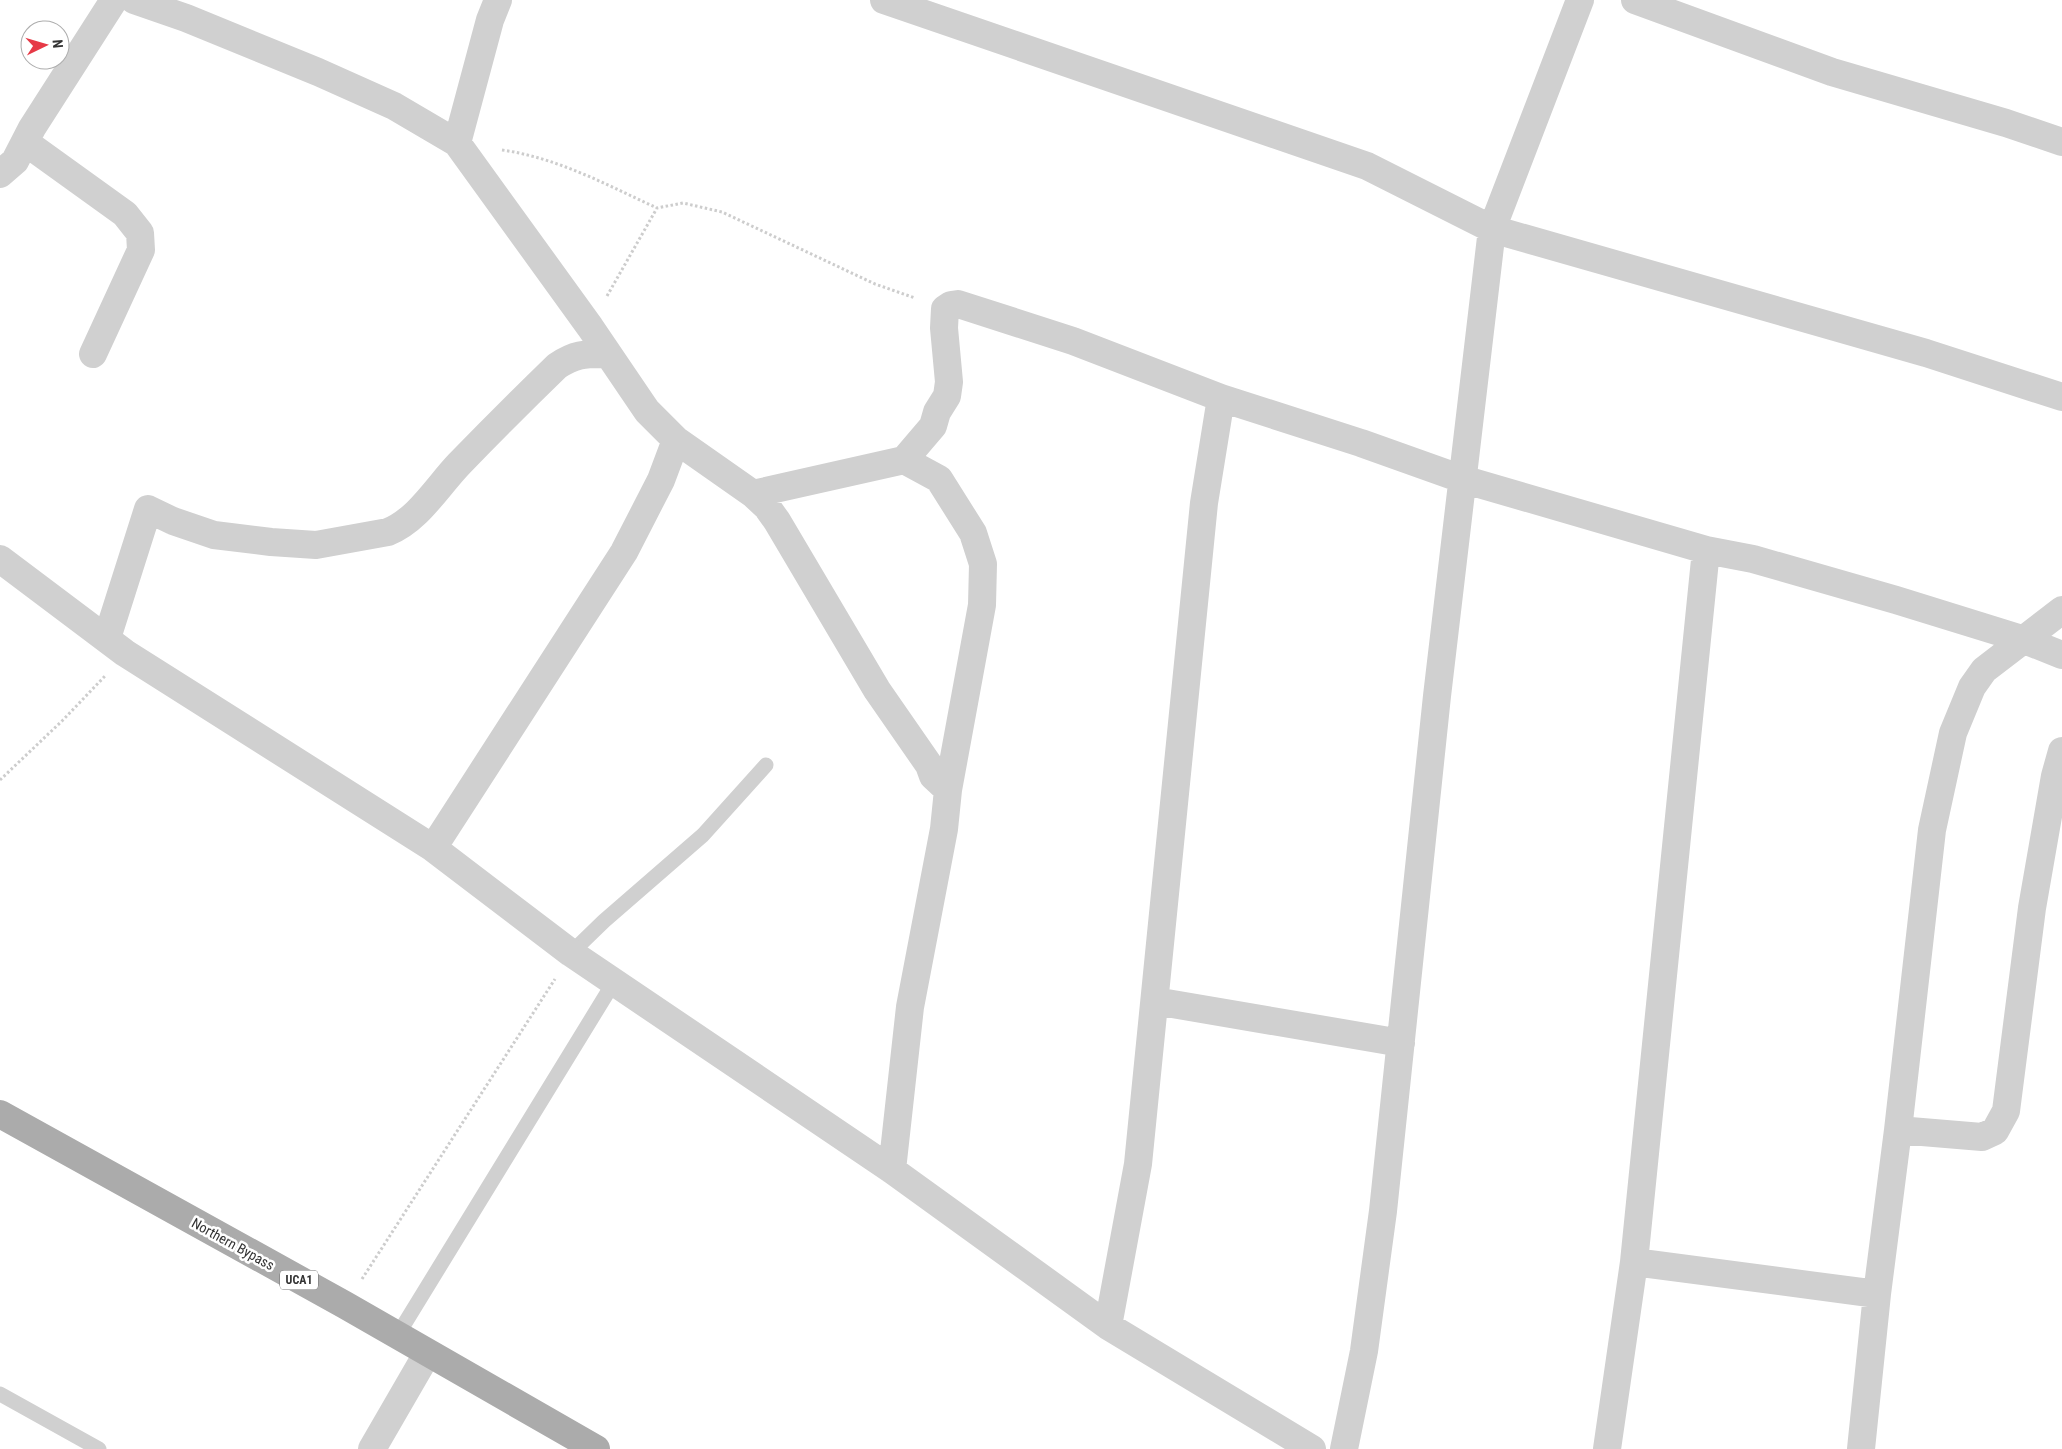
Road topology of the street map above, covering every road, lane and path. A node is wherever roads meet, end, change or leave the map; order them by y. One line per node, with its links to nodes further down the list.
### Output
1 (114, 0): 7 (street)
2 (134, 0): 9 (street)
3 (498, 0): 9 (street)
4 (884, 0): 12 (street)
5 (1580, 0): 12 (street)
6 (1635, 0): 8 (street)
7 (25, 142): 10 (street); 15 (street)
8 (2062, 142)
9 (457, 143): 11 (path); 14 (street)
10 (0, 174)
11 (658, 208): 13 (path); 14 (path)
12 (1492, 229): 18 (street); 21 (street)
13 (945, 309): 17 (street); 20 (street)
14 (590, 327): 16 (street)
15 (93, 354)
16 (608, 354): 19 (street); 27 (street)
17 (1221, 398): 21 (street); 36 (street)
18 (2062, 398)
19 (676, 440): 22 (street); 33 (street)
20 (904, 460): 22 (street); 32 (street)
21 (1462, 479): 23 (street); 37 (street)
22 (753, 494): 32 (street)
23 (1706, 550): 26 (street); 41 (street)
24 (0, 559): 27 (street)
25 (2062, 610): 26 (street)
26 (2022, 639): 28 (street); 39 (street)
27 (116, 646): 31 (path); 33 (street)
28 (2062, 655)
29 (2062, 751): 39 (street)
30 (766, 765): 34 (lane)
31 (0, 780)
32 (948, 790): 40 (street)
33 (433, 848): 34 (street)
34 (571, 953): 35 (street); 43 (path)
35 (614, 982): 40 (street); 45 (lane)
36 (1155, 1001): 37 (street); 44 (street)
37 (1401, 1043): 52 (street)
38 (0, 1114): 43 (main road, Northern Bypass / UCA1)
39 (1898, 1130): 42 (street)
40 (892, 1170): 44 (street)
41 (1634, 1262): 42 (street); 53 (street)
42 (1877, 1294): 54 (street)
43 (345, 1305): 45 (main road, Northern Bypass / UCA1)
44 (1108, 1326): 51 (street)
45 (397, 1336): 46 (main road, Northern Bypass / UCA1)
46 (427, 1354): 49 (street); 50 (main road, Northern Bypass / UCA1)
47 (0, 1394): 48 (lane)
48 (99, 1449)
49 (372, 1449)
50 (596, 1449)
51 (1312, 1449)
52 (1344, 1449)
53 (1607, 1449)
54 (1861, 1449)

